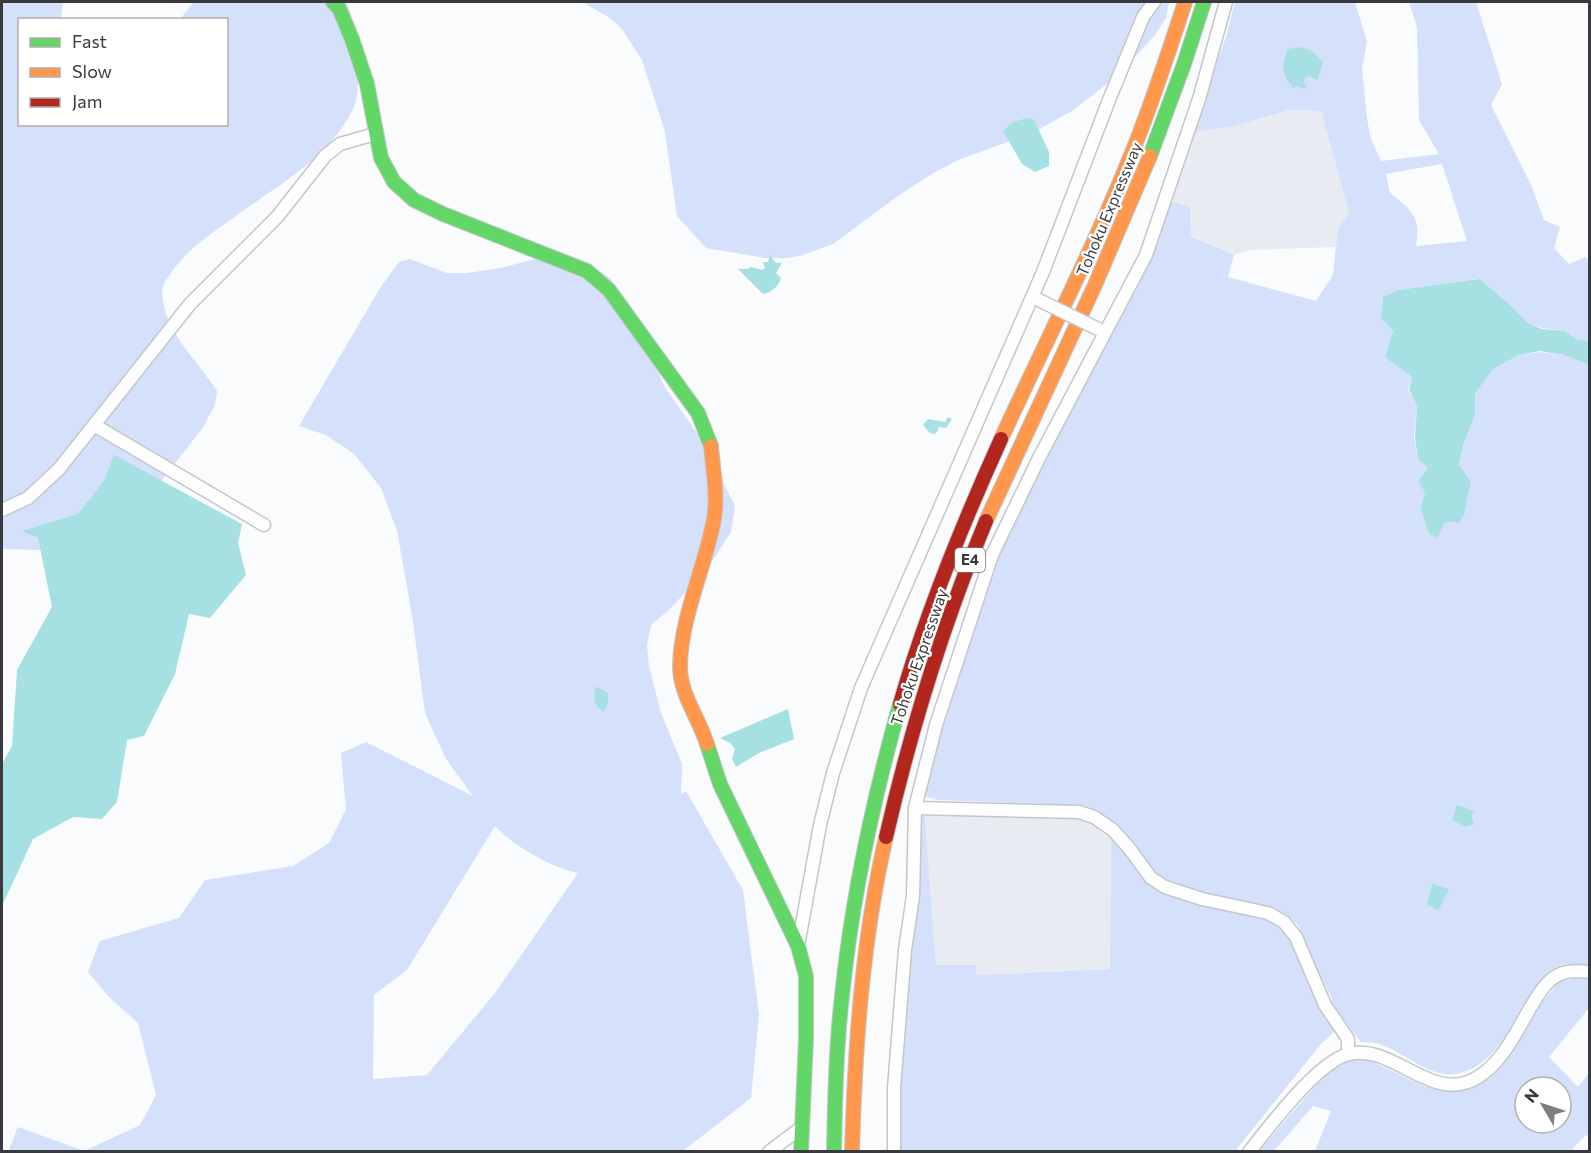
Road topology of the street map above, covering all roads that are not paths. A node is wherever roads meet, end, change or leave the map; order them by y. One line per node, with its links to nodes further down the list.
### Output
1 (333, 2): 6 (main road)
2 (1154, 2): 7 (street)
3 (1185, 2): 19 (main road, Tohoku Expressway / E4)
4 (1204, 2): 20 (main road, Tohoku Expressway / E4)
5 (1226, 2): 8 (street)
6 (375, 134): 9 (street); 13 (main road)
7 (1034, 300): 8 (street, bridge); 13 (street)
8 (1101, 332): 12 (street)
9 (94, 425): 10 (street); 11 (street)
10 (2, 510)
11 (264, 525)
12 (915, 808): 15 (street); 21 (street)
13 (798, 945): 16 (main road)
14 (1590, 972): 15 (street)
15 (1348, 1054): 22 (street)
16 (802, 1127): 17 (street); 18 (main road)
17 (769, 1152)
18 (801, 1152)
19 (834, 1152)
20 (852, 1152)
21 (894, 1152)
22 (1249, 1152)

